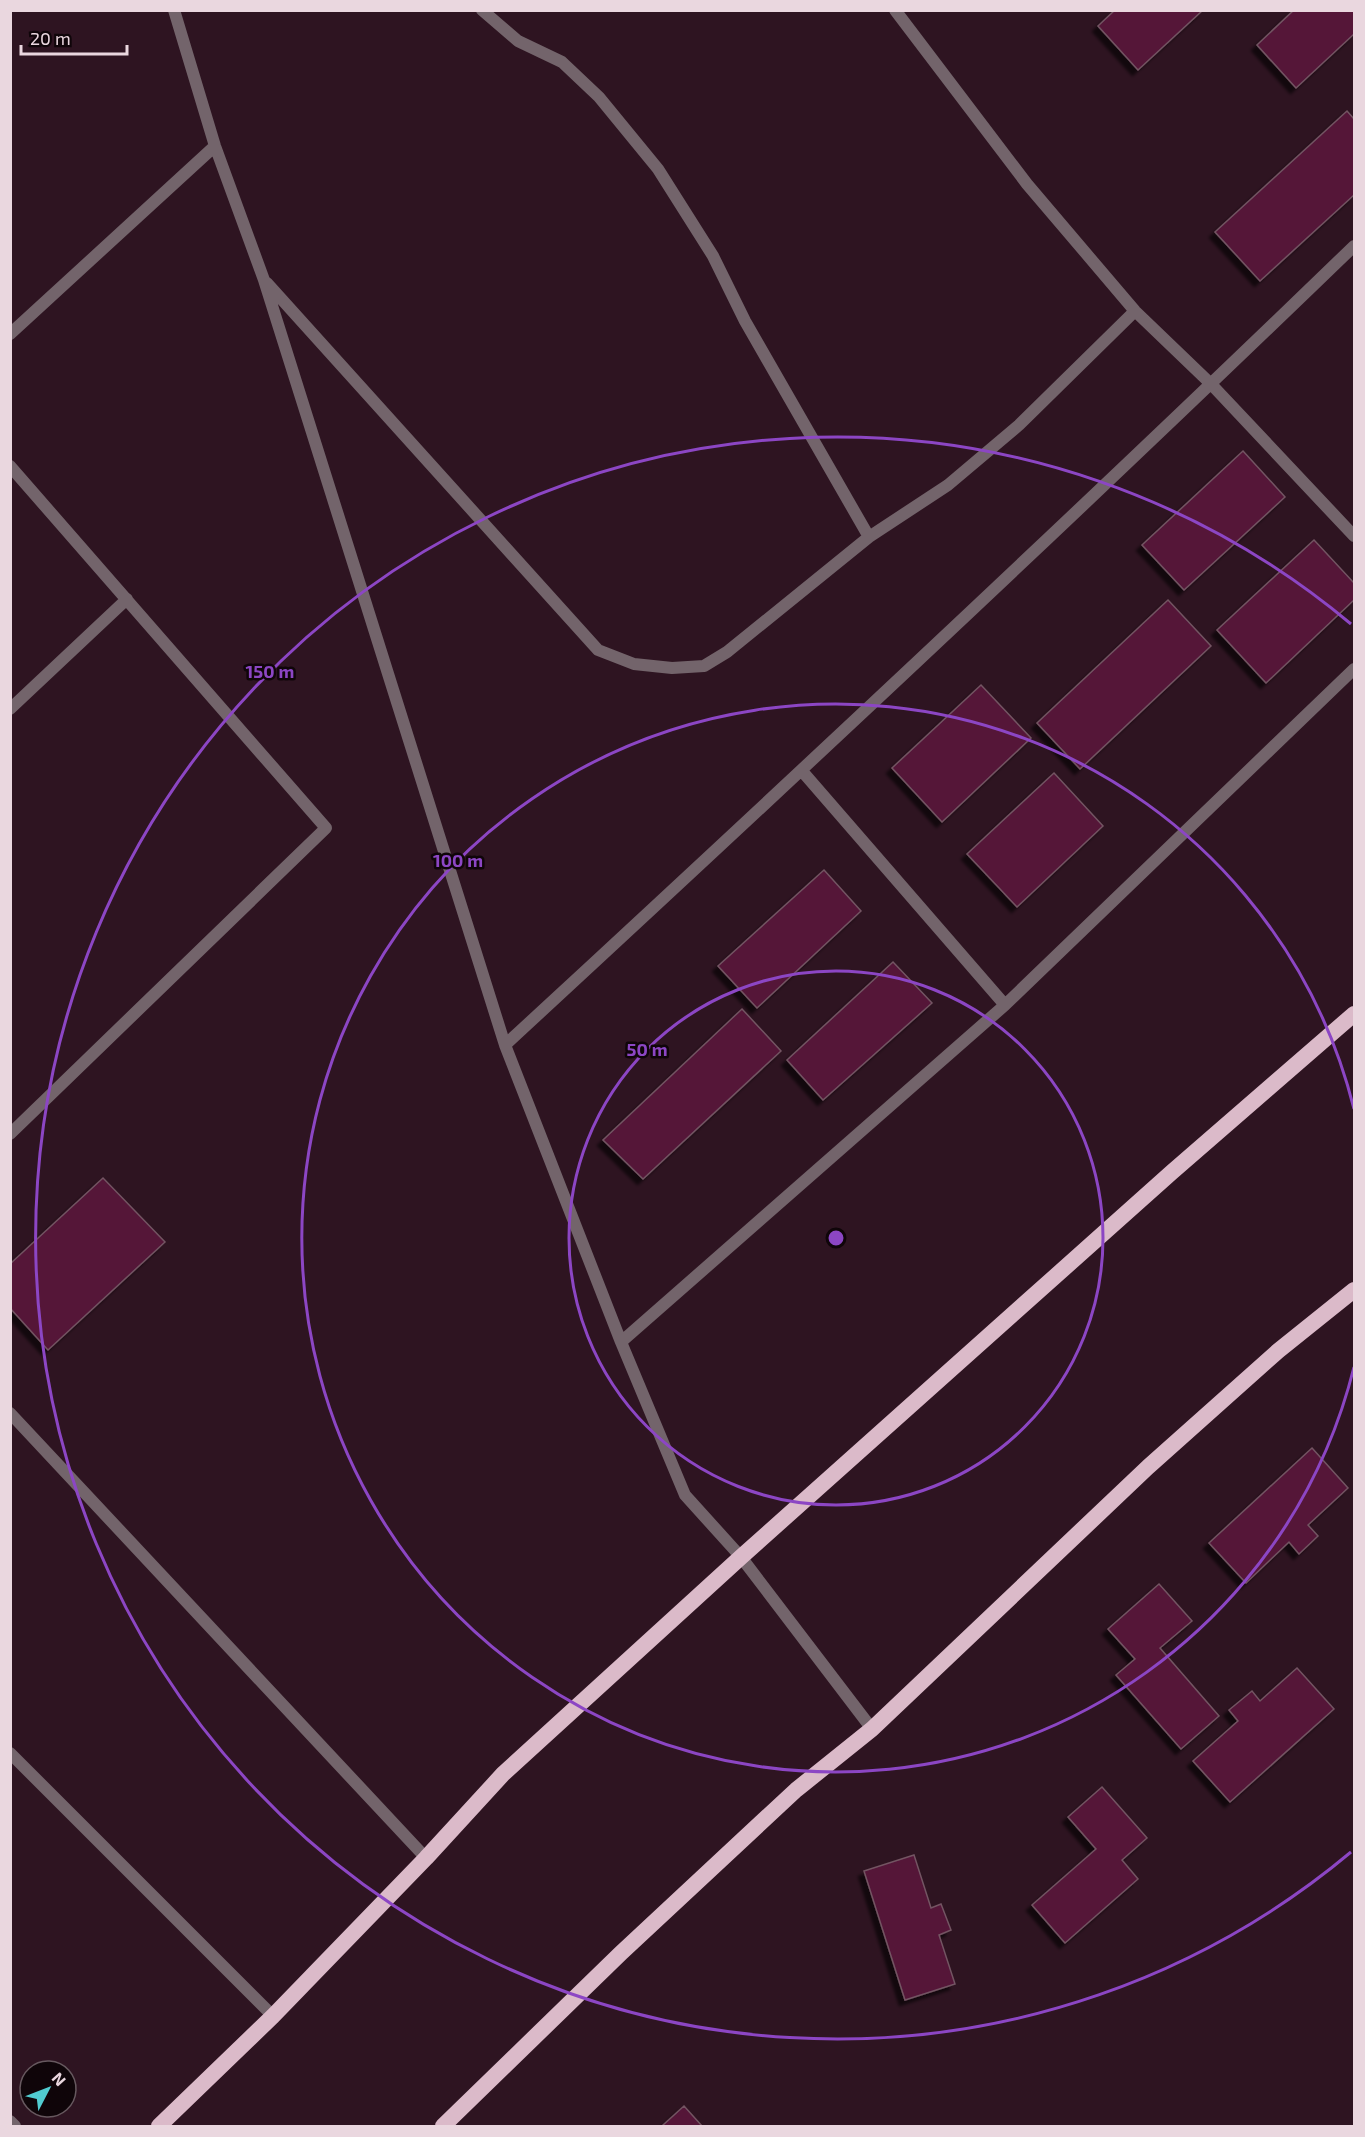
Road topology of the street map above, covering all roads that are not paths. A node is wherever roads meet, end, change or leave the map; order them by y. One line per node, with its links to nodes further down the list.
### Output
1 (174, 10): 4 (street)
2 (482, 10): 12 (street)
3 (895, 10): 7 (street)
4 (215, 146): 6 (street); 8 (street)
5 (1354, 246): 9 (street)
6 (264, 280): 12 (street); 19 (street)
7 (1135, 311): 9 (street); 12 (street)
8 (10, 334)
9 (1211, 384): 11 (street); 16 (street)
10 (10, 466): 13 (street)
11 (1354, 536)
12 (869, 537)
13 (127, 599): 15 (street); 20 (street)
14 (1354, 669): 17 (street)
15 (10, 709)
16 (802, 771): 17 (street); 19 (street)
17 (1005, 1005): 22 (street)
18 (1354, 1014): 24 (highway)
19 (505, 1045): 22 (street)
20 (10, 1134)
21 (1354, 1290): 25 (highway)
22 (621, 1342): 24 (street)
23 (10, 1413): 27 (street)
24 (741, 1557): 25 (street); 27 (highway)
25 (872, 1729): 32 (highway)
26 (10, 1753): 28 (street)
27 (426, 1857): 28 (highway)
28 (273, 2016): 31 (highway)
29 (10, 2121): 30 (street)
30 (15, 2127)
31 (159, 2127)
32 (443, 2127)

